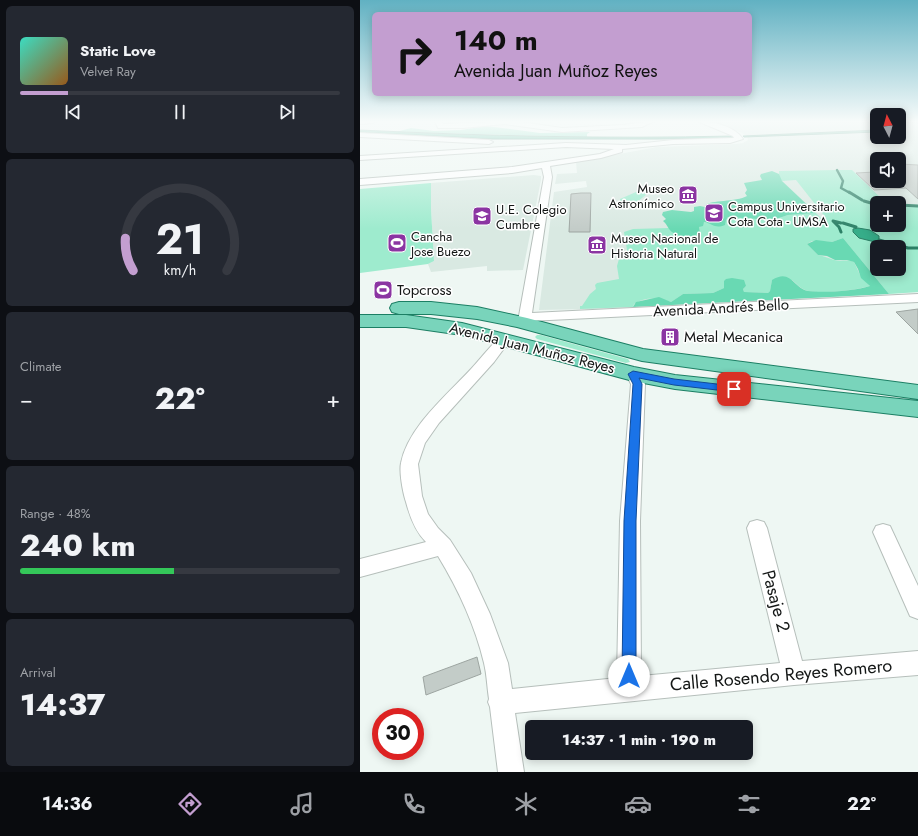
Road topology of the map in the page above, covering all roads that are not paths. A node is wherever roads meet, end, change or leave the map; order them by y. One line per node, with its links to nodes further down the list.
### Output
1 (376, 157): 3 (street)
2 (595, 157): 4 (street)
3 (360, 158)
4 (546, 165): 5 (street); 8 (street)
5 (360, 182)
6 (918, 298): 8 (street, Avenida Andrés Bello)
7 (360, 308): 8 (main road, Avenida Juan Muñoz Reyes)
8 (522, 320): 10 (main road); 11 (main road, Avenida Juan Muñoz Reyes)
9 (360, 321): 10 (main road, Avenida Juan Muñoz Reyes)
10 (504, 339): 11 (main road, Avenida Juan Muñoz Reyes); 16 (street)
11 (638, 364): 12 (main road, Avenida Juan Muñoz Reyes); 13 (main road, Avenida Juan Muñoz Reyes); 21 (street)
12 (918, 392)
13 (918, 409)
14 (757, 528): 20 (street, Pasaje 2)
15 (883, 532): 18 (street)
16 (443, 546): 17 (street); 22 (street)
17 (360, 568)
18 (918, 609)
19 (918, 664): 20 (street, Calle Rosendo Reyes Romero)
20 (794, 673): 21 (street, Calle Rosendo Reyes Romero)
21 (629, 689): 22 (street, Calle Rosendo Reyes Romero)
22 (500, 702): 23 (street)
23 (510, 772)

